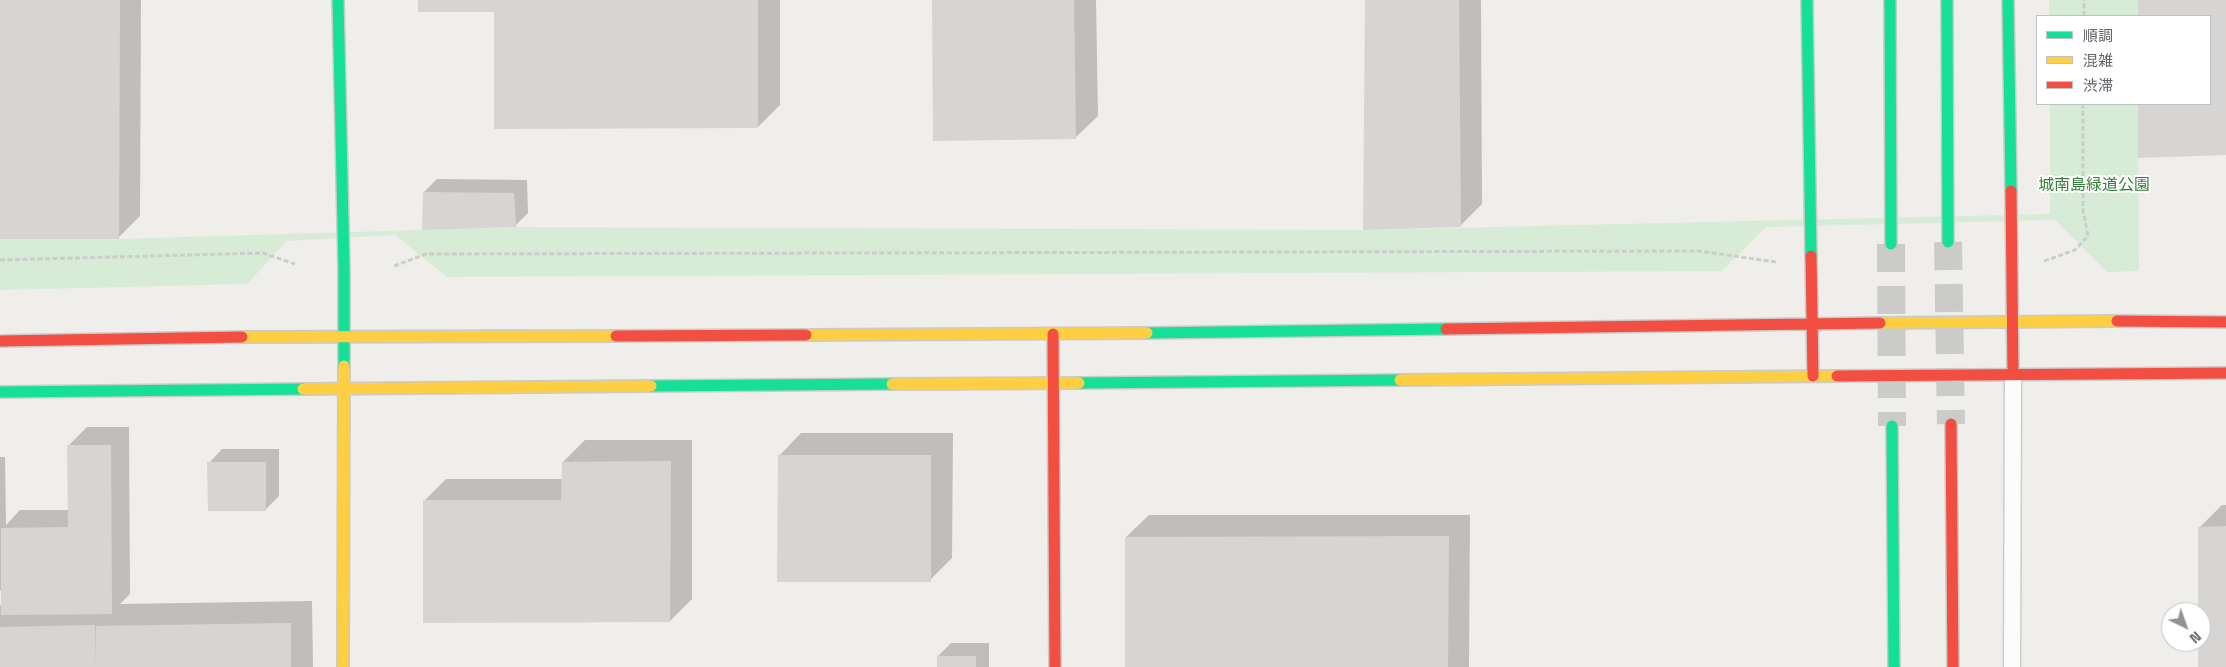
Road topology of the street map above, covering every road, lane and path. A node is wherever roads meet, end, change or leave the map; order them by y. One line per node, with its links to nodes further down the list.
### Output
1 (338, 0): 20 (street)
2 (1806, 0): 18 (street)
3 (1890, 0): 10 (street)
4 (1947, 0): 9 (street)
5 (2008, 0): 16 (street)
6 (2084, 0): 7 (path)
7 (2084, 15)
8 (2083, 105): 12 (path)
9 (1948, 242)
10 (1892, 244)
11 (0, 260): 14 (path)
12 (2044, 261)
13 (1776, 262): 15 (path)
14 (295, 264)
15 (394, 266)
16 (2012, 320): 17 (street); 18 (street); 23 (street)
17 (2226, 322)
18 (1813, 324): 19 (street); 24 (street)
19 (1053, 334): 20 (street); 25 (street)
20 (344, 337): 21 (street); 26 (street)
21 (0, 341)
22 (2226, 373): 23 (street)
23 (2013, 374): 24 (street); 34 (lane)
24 (1814, 376): 25 (street)
25 (1053, 383): 26 (street); 31 (street)
26 (343, 388): 27 (street); 30 (street)
27 (0, 392)
28 (1951, 424): 33 (street)
29 (1892, 426): 32 (street)
30 (343, 667)
31 (1055, 667)
32 (1894, 667)
33 (1953, 667)
34 (2012, 667)

